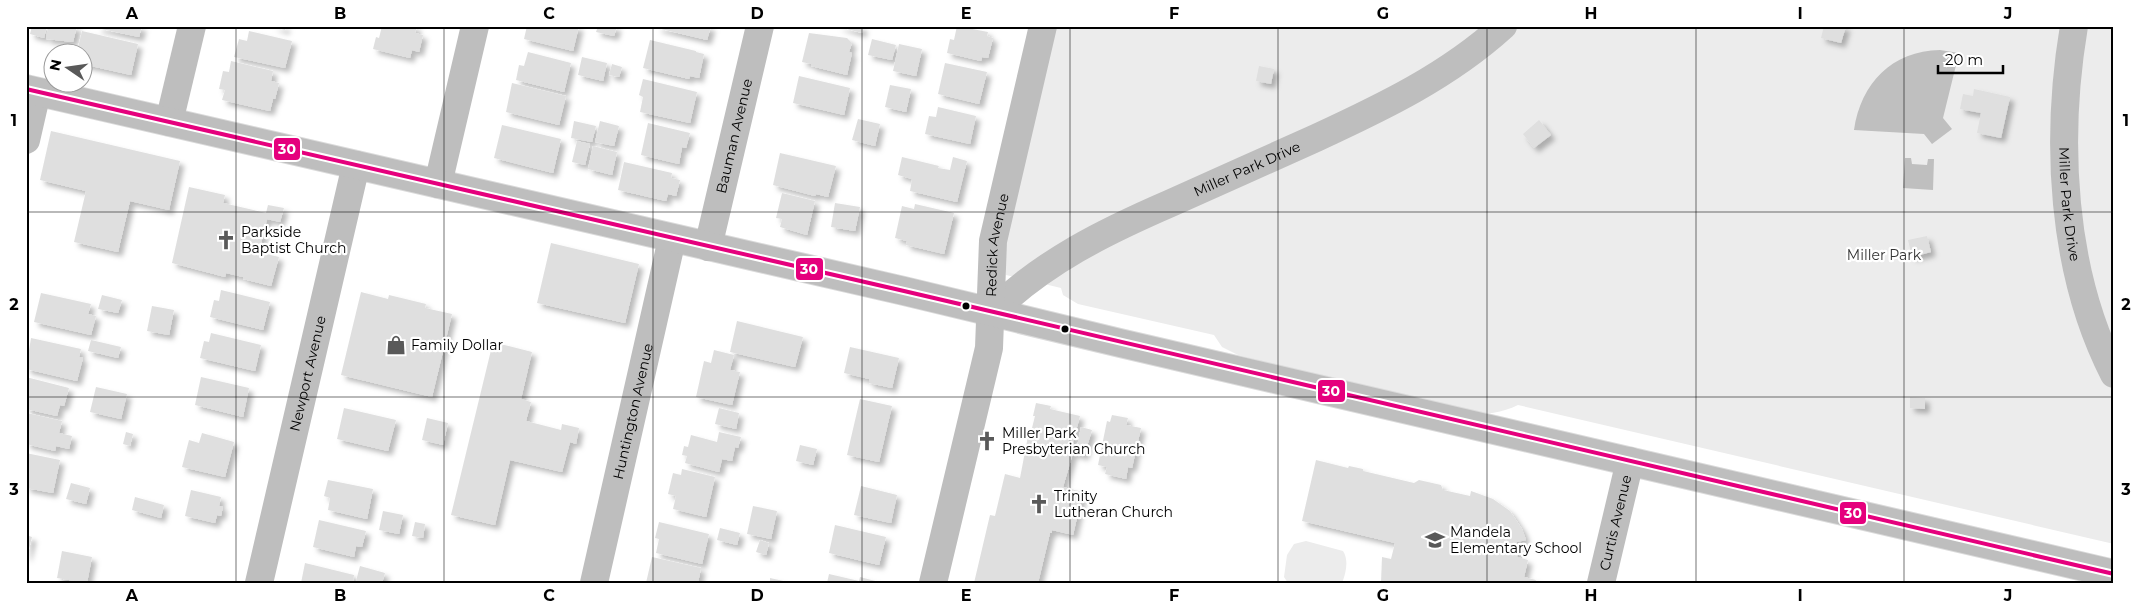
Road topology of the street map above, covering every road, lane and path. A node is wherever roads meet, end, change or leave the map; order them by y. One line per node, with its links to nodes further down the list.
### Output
1 (192, 26): 8 (main road)
2 (475, 26): 11 (main road)
3 (760, 26): 13 (main road, Bauman Avenue)
4 (1043, 26): 14 (main road, Redick Avenue)
5 (1503, 26): 14 (main road, Miller Park Drive)
6 (2074, 26): 15 (main road, Miller Park Drive)
7 (32, 90): 8 (main road); 9 (main road)
8 (169, 122): 10 (main road)
9 (26, 140)
10 (356, 165): 11 (main road); 18 (main road, Newport Avenue)
11 (438, 184): 12 (main road)
12 (672, 239): 13 (main road); 19 (main road, Huntington Avenue)
13 (708, 247): 14 (main road)
14 (992, 312): 16 (main road); 20 (main road, Redick Avenue)
15 (2114, 374)
16 (1630, 461): 17 (main road); 21 (main road, Curtis Avenue)
17 (2114, 574)
18 (259, 583)
19 (594, 583)
20 (933, 583)
21 (1601, 583)

